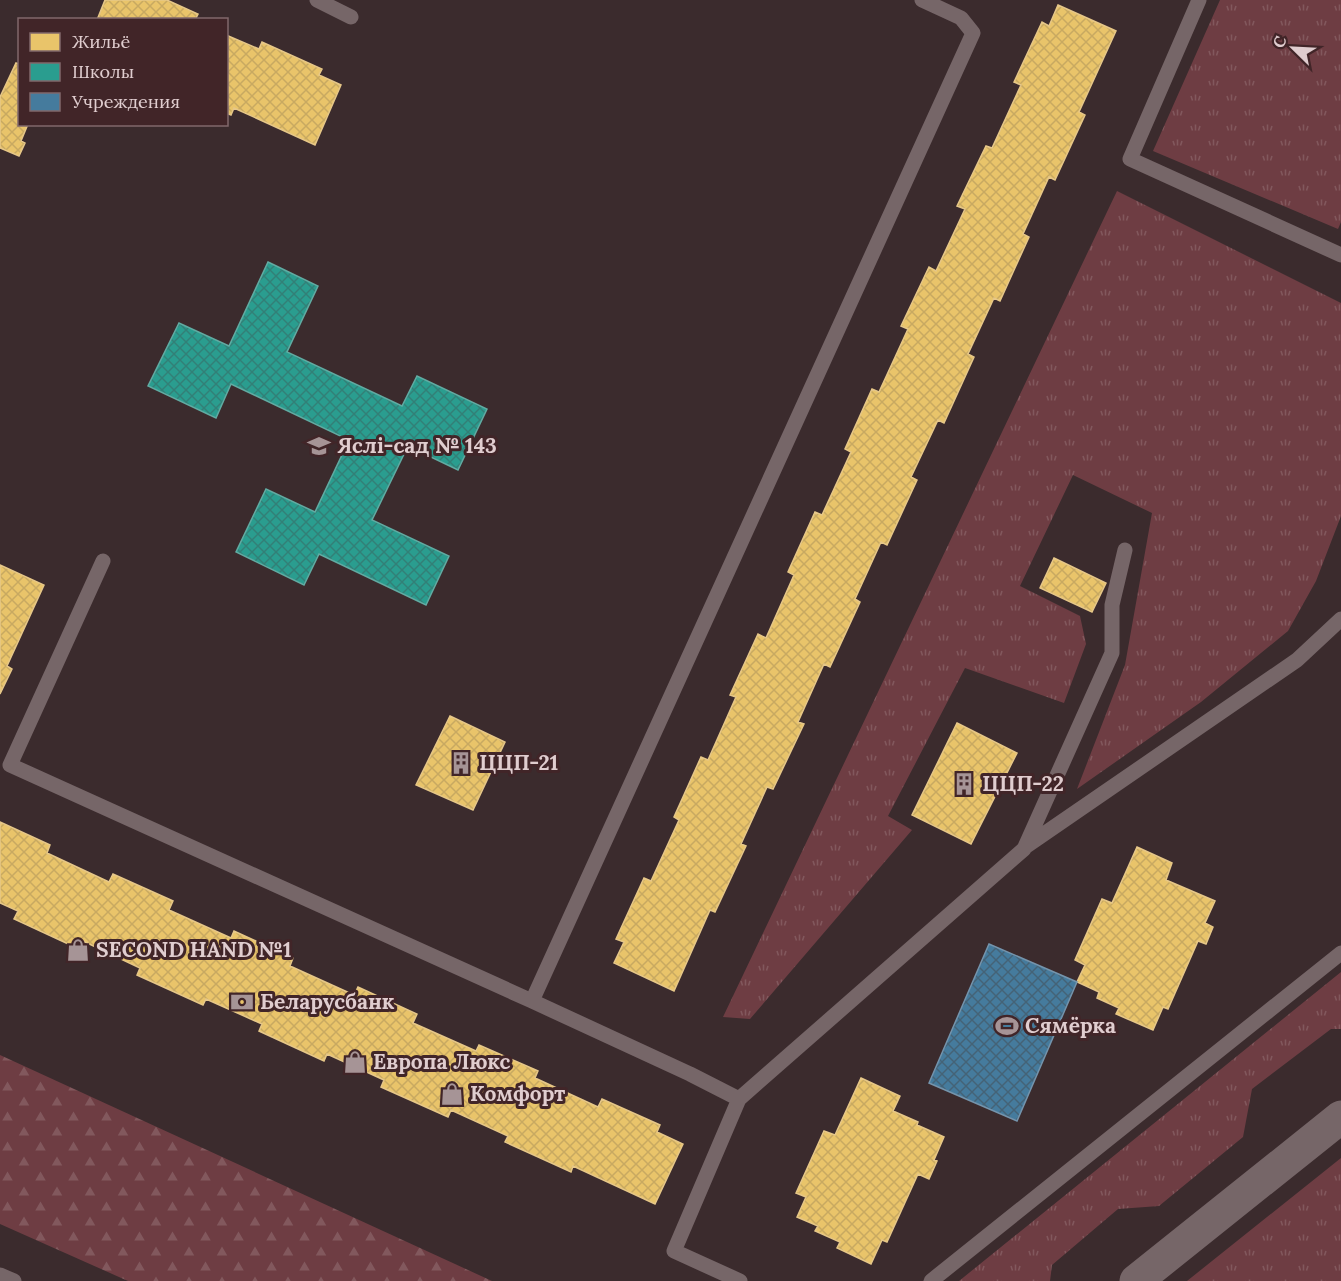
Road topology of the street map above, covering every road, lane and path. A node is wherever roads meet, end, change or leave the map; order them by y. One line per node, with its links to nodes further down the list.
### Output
1 (317, 0): 4 (lane)
2 (922, 0): 11 (lane)
3 (1199, 0): 5 (lane)
4 (351, 17)
5 (1341, 255)
6 (1125, 550): 9 (lane)
7 (103, 561): 11 (lane)
8 (1341, 619): 9 (lane)
9 (1024, 849): 12 (lane)
10 (1341, 952): 17 (lane)
11 (532, 1001): 12 (lane)
12 (740, 1100): 16 (lane)
13 (1341, 1117): 18 (street)
14 (0, 1275): 15 (lane)
15 (14, 1281)
16 (740, 1281)
17 (931, 1281)
18 (1136, 1281)

